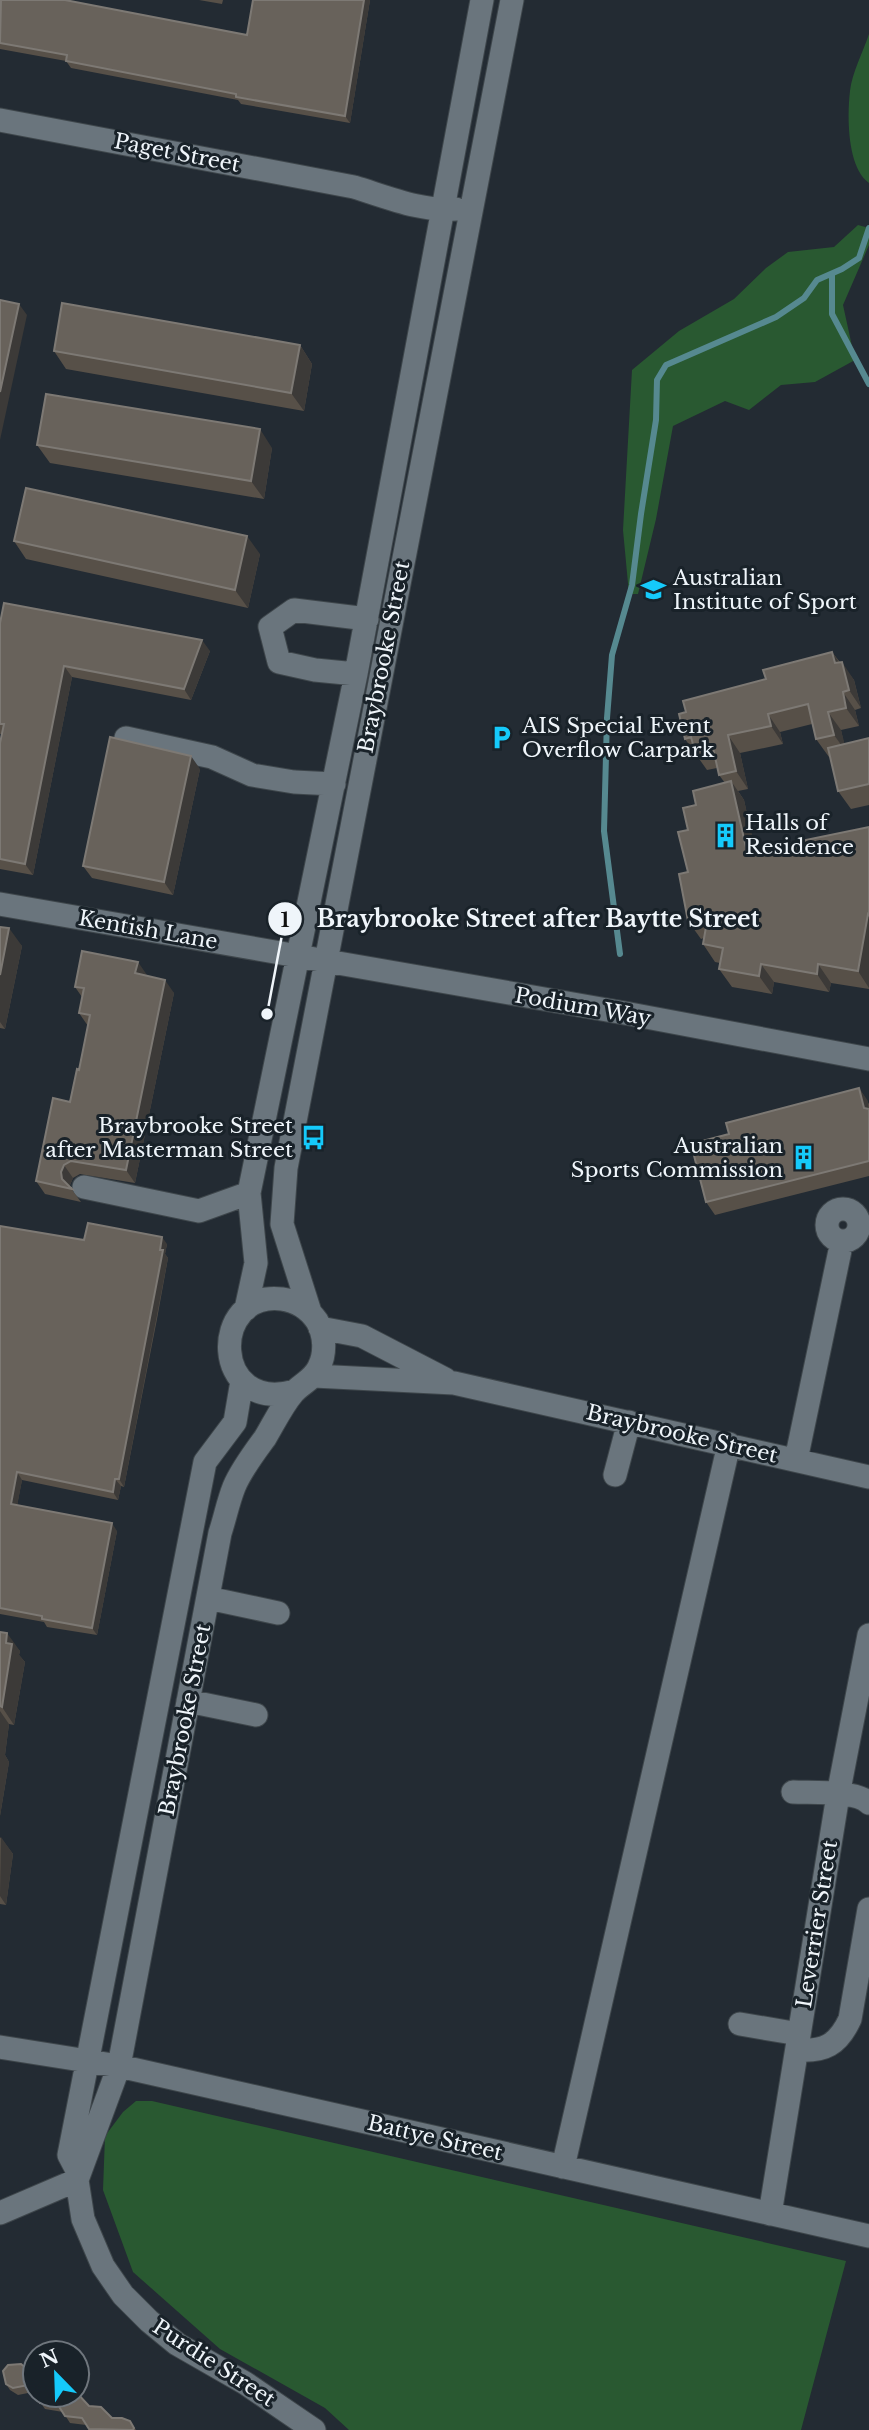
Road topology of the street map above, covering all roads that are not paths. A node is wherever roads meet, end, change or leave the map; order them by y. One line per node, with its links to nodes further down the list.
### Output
1 (482, 0): 4 (street, Braybrooke Street)
2 (512, 0): 5 (street, Braybrooke Street)
3 (0, 120): 4 (street, Paget Street)
4 (444, 203): 5 (street, Paget Street); 6 (street, Braybrooke Street)
5 (471, 208): 12 (street, Braybrooke Street)
6 (367, 619): 7 (street, Braybrooke Street); 7 (street)
7 (356, 674): 9 (street, Braybrooke Street)
8 (126, 738): 9 (street)
9 (334, 783): 11 (street, Braybrooke Street)
10 (0, 904): 11 (street, Kentish Lane)
11 (296, 957): 12 (street, Podium Way); 15 (street, Braybrooke Street)
12 (326, 962): 13 (street, Podium Way); 18 (street, Braybrooke Street)
13 (869, 1059)
14 (84, 1187): 15 (street)
15 (249, 1192): 17 (street, Braybrooke Street)
16 (842, 1241): 25 (street)
17 (247, 1309): 18 (street); 20 (street)
18 (315, 1320): 19 (street); 21 (street, Braybrooke Street)
19 (314, 1376): 21 (street, Braybrooke Street); 22 (street)
20 (242, 1381): 22 (street); 28 (street, Braybrooke Street)
21 (454, 1383): 23 (street, Braybrooke Street)
22 (295, 1391): 29 (street, Braybrooke Street)
23 (629, 1422): 24 (street, Braybrooke Street); 26 (street)
24 (729, 1444): 25 (street, Braybrooke Street); 44 (street)
25 (796, 1460): 27 (street, Braybrooke Street)
26 (615, 1475)
27 (869, 1477)
28 (192, 1526): 29 (street); 42 (street, Braybrooke Street)
29 (220, 1533): 30 (street, Braybrooke Street)
30 (208, 1598): 31 (street); 33 (street, Braybrooke Street)
31 (278, 1613)
32 (869, 1635): 36 (street, Leverrier Street)
33 (188, 1701): 34 (street); 43 (street, Braybrooke Street)
34 (256, 1715)
35 (793, 1792): 36 (street)
36 (838, 1795): 37 (street); 40 (street, Leverrier Street)
37 (869, 1803)
38 (869, 1909): 40 (street)
39 (740, 2024): 40 (street)
40 (798, 2042): 47 (street, Leverrier Street)
41 (0, 2047): 42 (street, Battye Street)
42 (89, 2060): 43 (street, Battye Street); 45 (street, Purdie Street)
43 (119, 2066): 44 (street, Battye Street); 45 (street)
44 (563, 2167): 47 (street, Battye Street)
45 (78, 2176): 46 (street); 49 (street, Purdie Street)
46 (0, 2213)
47 (770, 2214): 48 (street, Battye Street)
48 (869, 2236)
49 (314, 2430)

